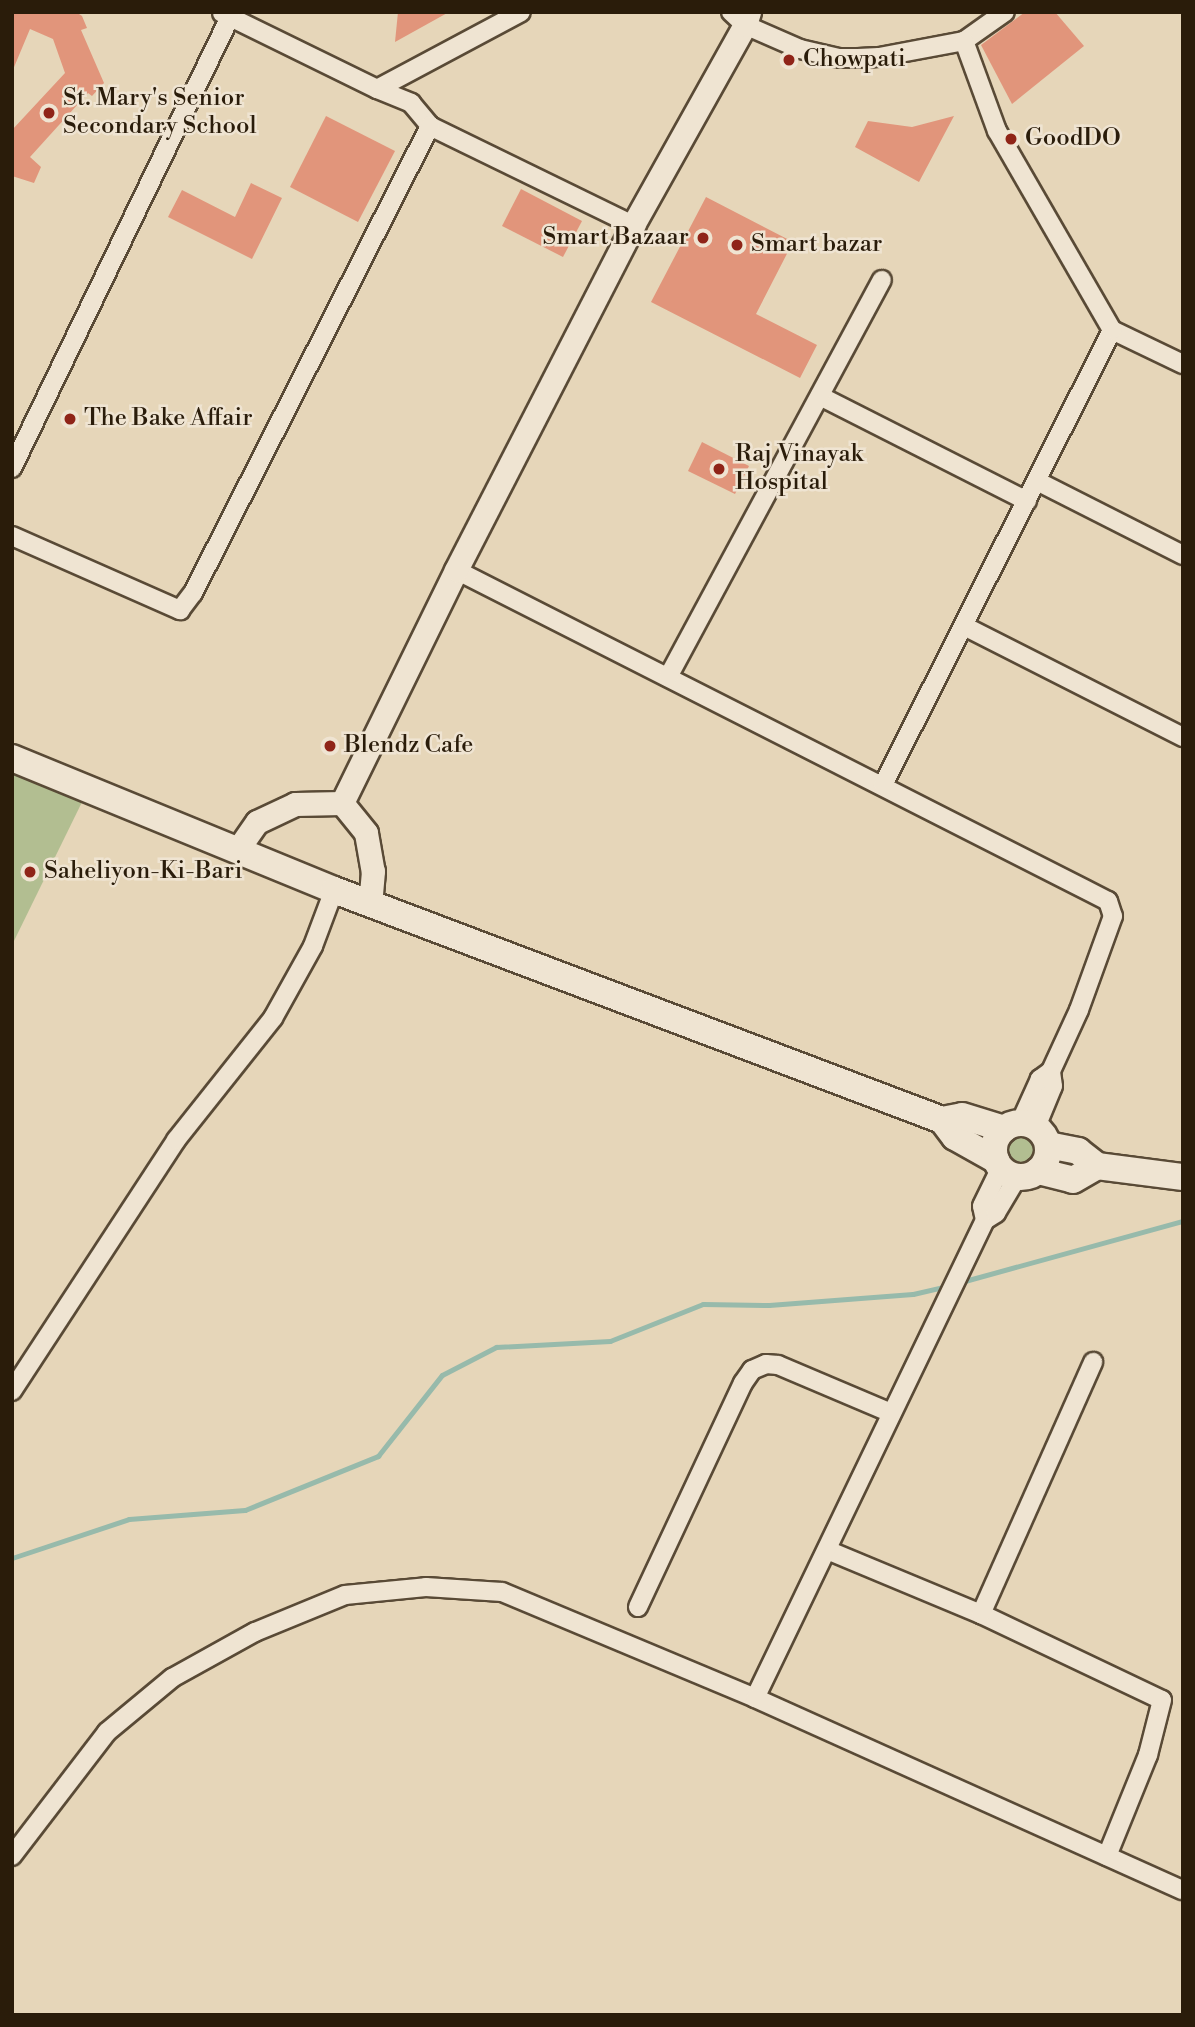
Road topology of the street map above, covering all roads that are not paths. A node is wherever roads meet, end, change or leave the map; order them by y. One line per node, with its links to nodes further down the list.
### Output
1 (521, 12): 6 (street)
2 (1005, 12): 5 (street)
3 (225, 15): 6 (street); 13 (street)
4 (746, 15): 5 (street); 8 (street)
5 (964, 41): 10 (street)
6 (377, 89): 7 (street)
7 (430, 126): 8 (street); 16 (street)
8 (633, 225): 18 (street)
9 (882, 280): 12 (street)
10 (1112, 330): 11 (street); 14 (street)
11 (1183, 363)
12 (820, 396): 15 (street); 20 (street)
13 (12, 468)
14 (1037, 481): 15 (street); 17 (street)
15 (1027, 501): 19 (street)
16 (12, 536)
17 (1183, 555)
18 (456, 570): 20 (street); 24 (street)
19 (964, 626): 21 (street); 23 (street)
20 (668, 677): 23 (street)
21 (1183, 737)
22 (12, 758): 25 (main road)
23 (883, 785): 29 (street)
24 (342, 803): 25 (street); 27 (street)
25 (238, 849): 26 (main road)
26 (334, 890): 27 (main road); 34 (street)
27 (369, 904): 28 (main road)
28 (942, 1120): 29 (main road); 31 (main road)
29 (1027, 1131): 30 (main road); 31 (main road); 31 (main road)
30 (1097, 1166): 31 (main road); 32 (main road)
31 (1013, 1169): 35 (street)
32 (1174, 1176)
33 (1093, 1362): 38 (street)
34 (12, 1391)
35 (891, 1413): 36 (street); 37 (street)
36 (827, 1550): 38 (street); 39 (street)
37 (638, 1607)
38 (981, 1614): 41 (street)
39 (755, 1698): 40 (street); 41 (street)
40 (12, 1856)
41 (1107, 1856): 42 (street)
42 (1183, 1890)

